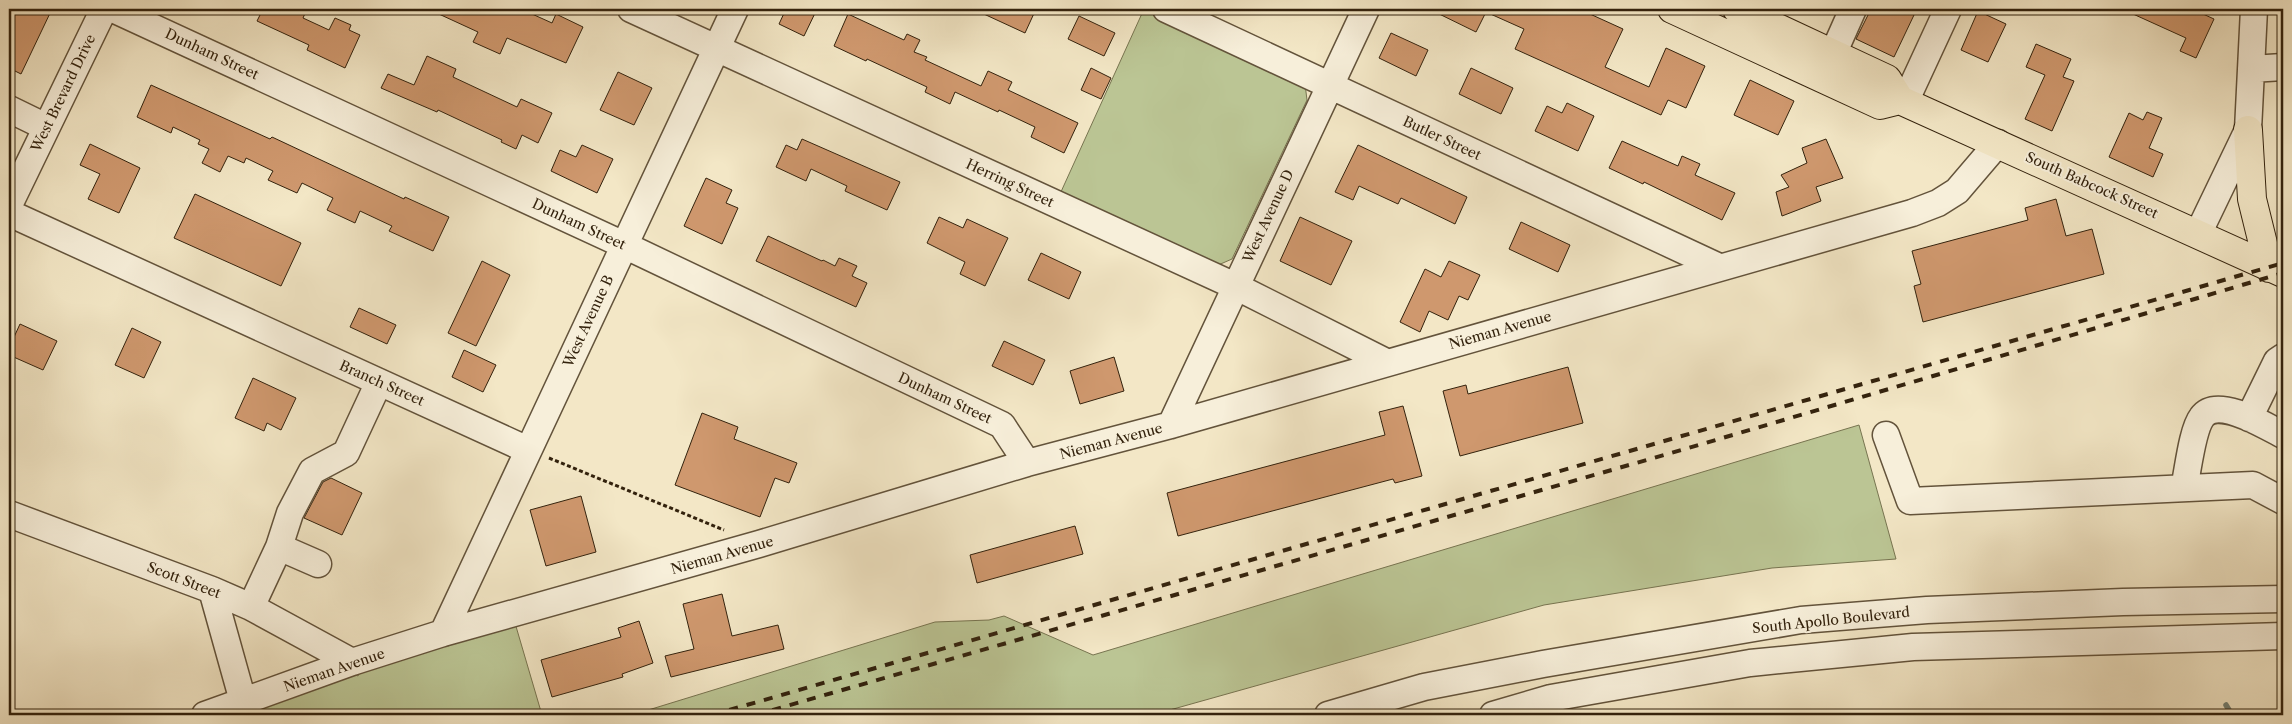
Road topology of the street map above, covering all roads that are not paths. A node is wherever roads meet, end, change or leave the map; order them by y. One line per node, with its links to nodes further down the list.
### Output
1 (104, 9): 19 (street, West Brevard Drive)
2 (113, 9): 25 (street, Dunham Street)
3 (631, 9): 12 (street, Herring Street)
4 (735, 9): 12 (street, West Avenue B)
5 (1166, 9): 16 (street, Butler Street)
6 (1366, 9): 16 (street, West Avenue D)
7 (1672, 9): 17 (main road)
8 (1737, 9): 13 (main road)
9 (1853, 9): 13 (street)
10 (1948, 9): 17 (street)
11 (2254, 9): 15 (street)
12 (716, 49): 25 (street, West Avenue B); 28 (street, Herring Street)
13 (1832, 54): 17 (main road)
14 (2283, 67): 15 (street)
15 (2251, 69): 20 (street)
16 (1330, 85): 26 (street, Butler Street); 28 (street, West Avenue D)
17 (1903, 101): 21 (main road, South Babcock Street)
18 (9, 109): 19 (street)
19 (46, 127): 22 (street, West Brevard Drive)
20 (2248, 130): 24 (street); 27 (main road)
21 (1998, 143): 24 (main road, South Babcock Street); 26 (street, Nieman Avenue)
22 (9, 205)
23 (9, 213): 31 (street, Branch Street)
24 (2198, 234): 27 (main road, South Babcock Street)
25 (624, 245): 36 (street, West Avenue B); 37 (street, Dunham Street)
26 (1718, 267): 30 (street, Nieman Avenue)
27 (2279, 273)
28 (1235, 286): 30 (street, Herring Street); 33 (street, West Avenue D)
29 (2283, 357): 32 (street)
30 (1386, 362): 33 (street, Nieman Avenue)
31 (379, 382): 36 (street, Branch Street); 41 (street)
32 (2249, 418): 35 (street); 38 (street)
33 (1171, 424): 37 (street, Nieman Avenue)
34 (1886, 435): 38 (street)
35 (2283, 435)
36 (528, 450): 46 (street, West Avenue B)
37 (1028, 463): 46 (street, Nieman Avenue)
38 (2184, 488): 39 (street)
39 (2283, 501)
40 (9, 514): 43 (street, Scott Street)
41 (280, 547): 42 (street); 45 (street)
42 (318, 564)
43 (212, 590): 45 (street, Scott Street); 50 (street)
44 (2283, 598): 49 (street, South Apollo Boulevard)
45 (251, 607): 48 (street, Scott Street)
46 (443, 633): 48 (street, Nieman Avenue)
47 (2283, 636): 51 (street)
48 (352, 662): 50 (street, Nieman Avenue)
49 (1543, 664): 51 (street); 53 (street, South Apollo Boulevard)
50 (243, 701): 52 (street, Nieman Avenue)
51 (1555, 709): 54 (street)
52 (205, 715)
53 (1328, 715)
54 (1493, 715)

